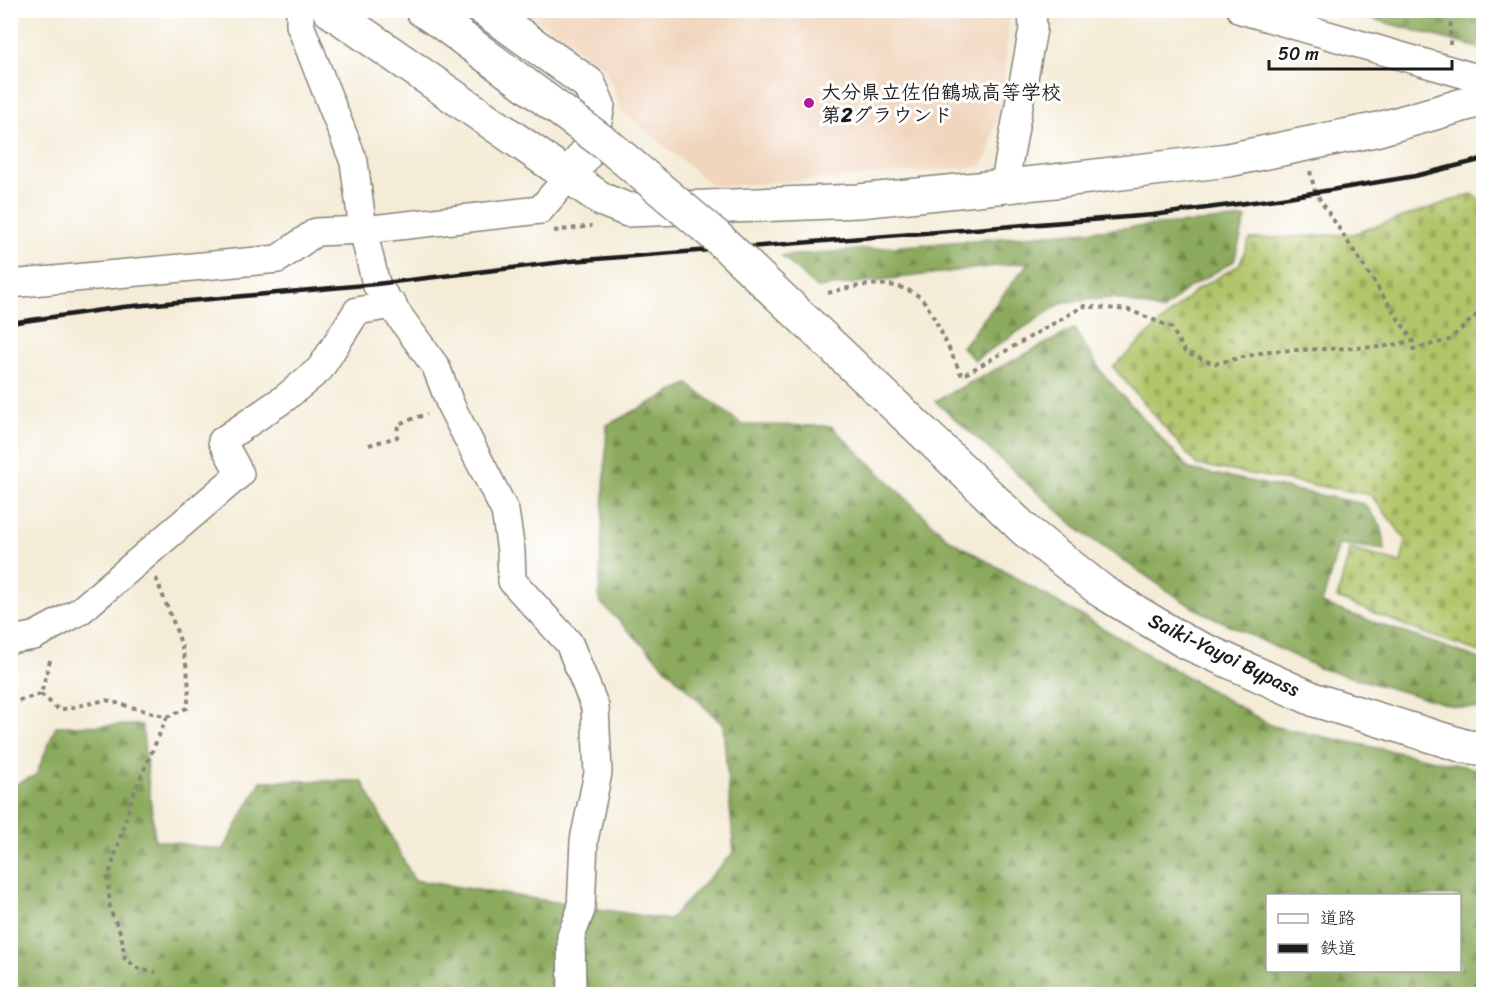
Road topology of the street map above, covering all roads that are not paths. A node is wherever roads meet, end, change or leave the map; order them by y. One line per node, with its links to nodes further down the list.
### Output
1 (300, 10): 11 (street)
2 (329, 10): 9 (main road)
3 (485, 10): 9 (main road)
4 (1032, 10): 10 (street)
5 (1241, 10): 7 (street)
6 (432, 17): 15 (main road, Saiki-Yayoi Bypass, bridge)
7 (1484, 80)
8 (1484, 99): 10 (main road)
9 (568, 176): 10 (main road); 11 (street)
10 (1004, 187)
11 (363, 230): 12 (street); 13 (street)
12 (10, 284)
13 (393, 305): 14 (street); 16 (street)
14 (10, 640)
15 (1484, 749)
16 (572, 994)

